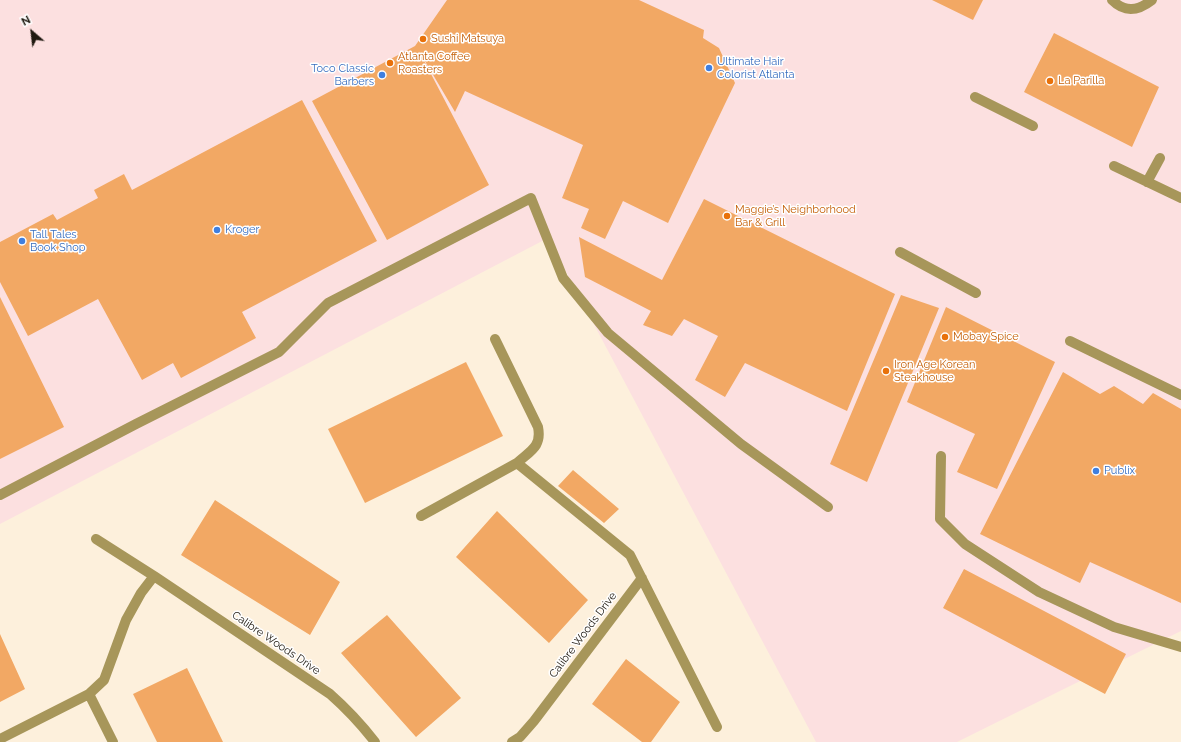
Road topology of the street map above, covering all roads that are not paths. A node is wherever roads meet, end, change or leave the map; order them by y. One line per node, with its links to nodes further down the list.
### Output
1 (1112, 0): 2 (street)
2 (1152, 0)
3 (975, 97): 4 (street)
4 (1033, 126)
5 (1160, 158): 7 (street)
6 (1114, 166): 7 (street)
7 (1147, 182): 8 (street)
8 (1181, 198)
9 (900, 252): 10 (street)
10 (976, 292)
11 (495, 339): 15 (street)
12 (1070, 341): 13 (street)
13 (1181, 395)
14 (941, 456): 22 (street)
15 (517, 463): 18 (street); 21 (street)
16 (0, 495): 17 (street)
17 (828, 507)
18 (421, 516)
19 (96, 539): 20 (street, Calibre Woods Drive)
20 (154, 576): 23 (street); 27 (street, Calibre Woods Drive)
21 (642, 578): 24 (street); 28 (street, Calibre Woods Drive)
22 (1181, 647)
23 (89, 694): 25 (street); 26 (street)
24 (717, 727)
25 (0, 739)
26 (113, 742)
27 (375, 742)
28 (512, 742)

